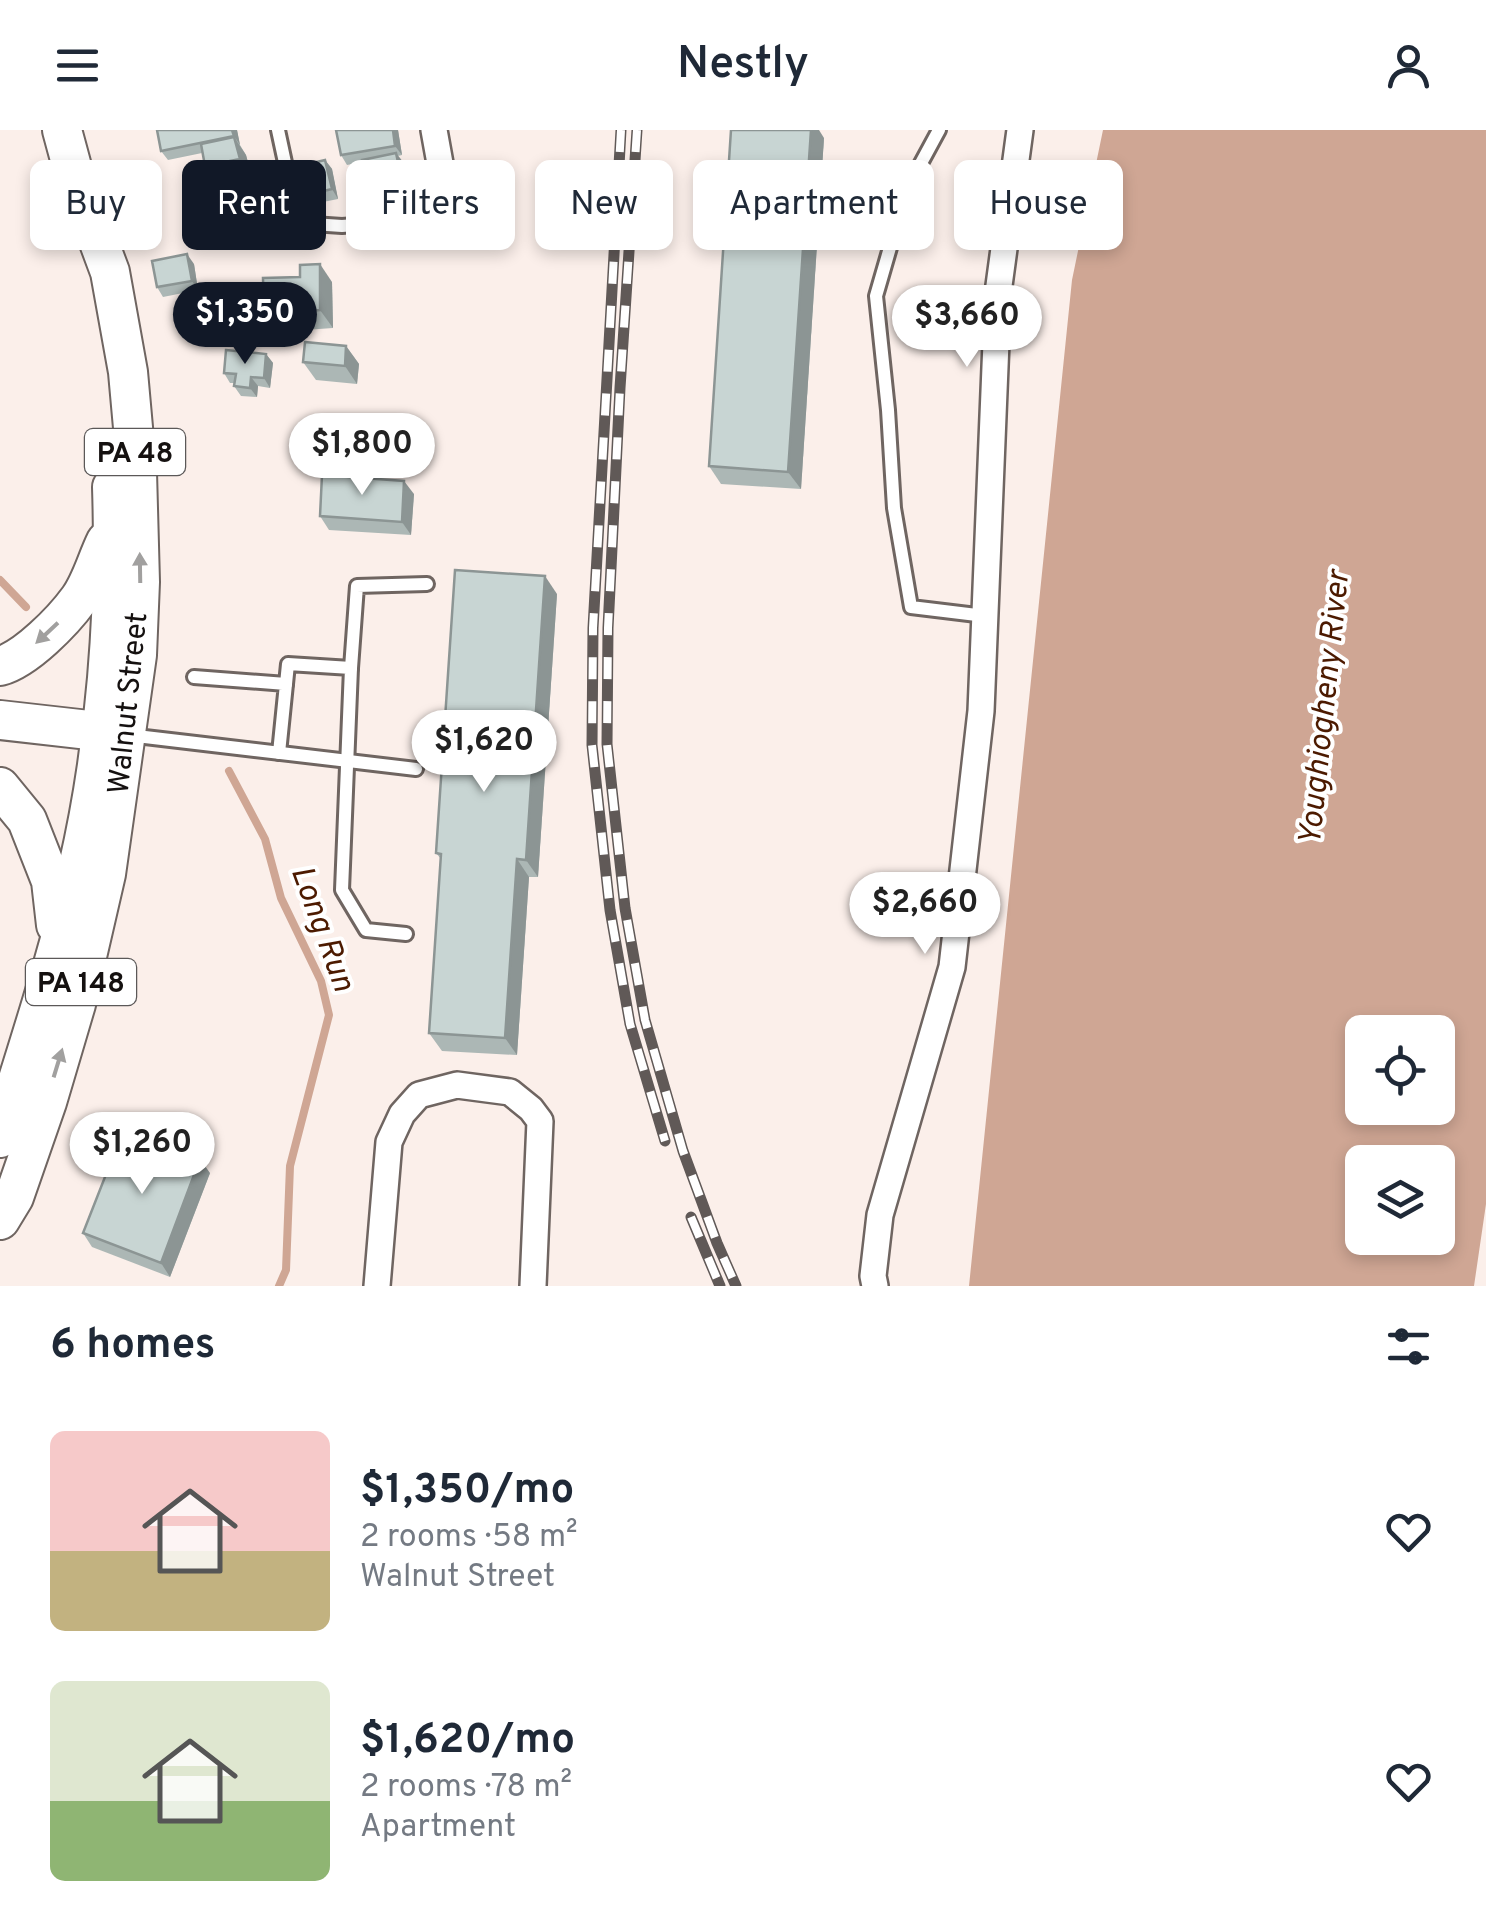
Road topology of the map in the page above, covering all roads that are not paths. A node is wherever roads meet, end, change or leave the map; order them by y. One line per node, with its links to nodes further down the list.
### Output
1 (62, 130): 6 (main road, Walnut Street / PA 48)
2 (278, 130): 8 (lane)
3 (434, 130): 7 (street)
4 (939, 130): 13 (lane)
5 (1020, 130): 13 (street)
6 (70, 160)
7 (439, 160)
8 (346, 226)
9 (86, 250): 11 (main road, Walnut Street / PA 48)
10 (102, 250): 19 (main road, Walnut Street / PA 48, one-way to 10)
11 (113, 525): 14 (main road, PA 48, one-way to 14); 19 (main road, Walnut Street / PA 148)
12 (427, 584): 15 (lane)
13 (985, 616): 30 (street)
14 (0, 666)
15 (352, 668): 17 (lane); 21 (lane)
16 (194, 677): 17 (lane)
17 (286, 684): 20 (lane)
18 (0, 720): 19 (main road)
19 (113, 733): 20 (lane); 25 (main road, Walnut Street / PA 148); 27 (main road, Walnut Street / PA 148, one-way to 19)
20 (278, 752): 21 (lane)
21 (348, 761): 22 (lane); 24 (lane)
22 (416, 769)
23 (0, 786): 25 (main road)
24 (406, 934)
25 (58, 944): 26 (main road, Walnut Street / PA 148)
26 (0, 1138)
27 (0, 1220)
28 (377, 1286): 29 (street)
29 (533, 1286)
30 (875, 1286)

